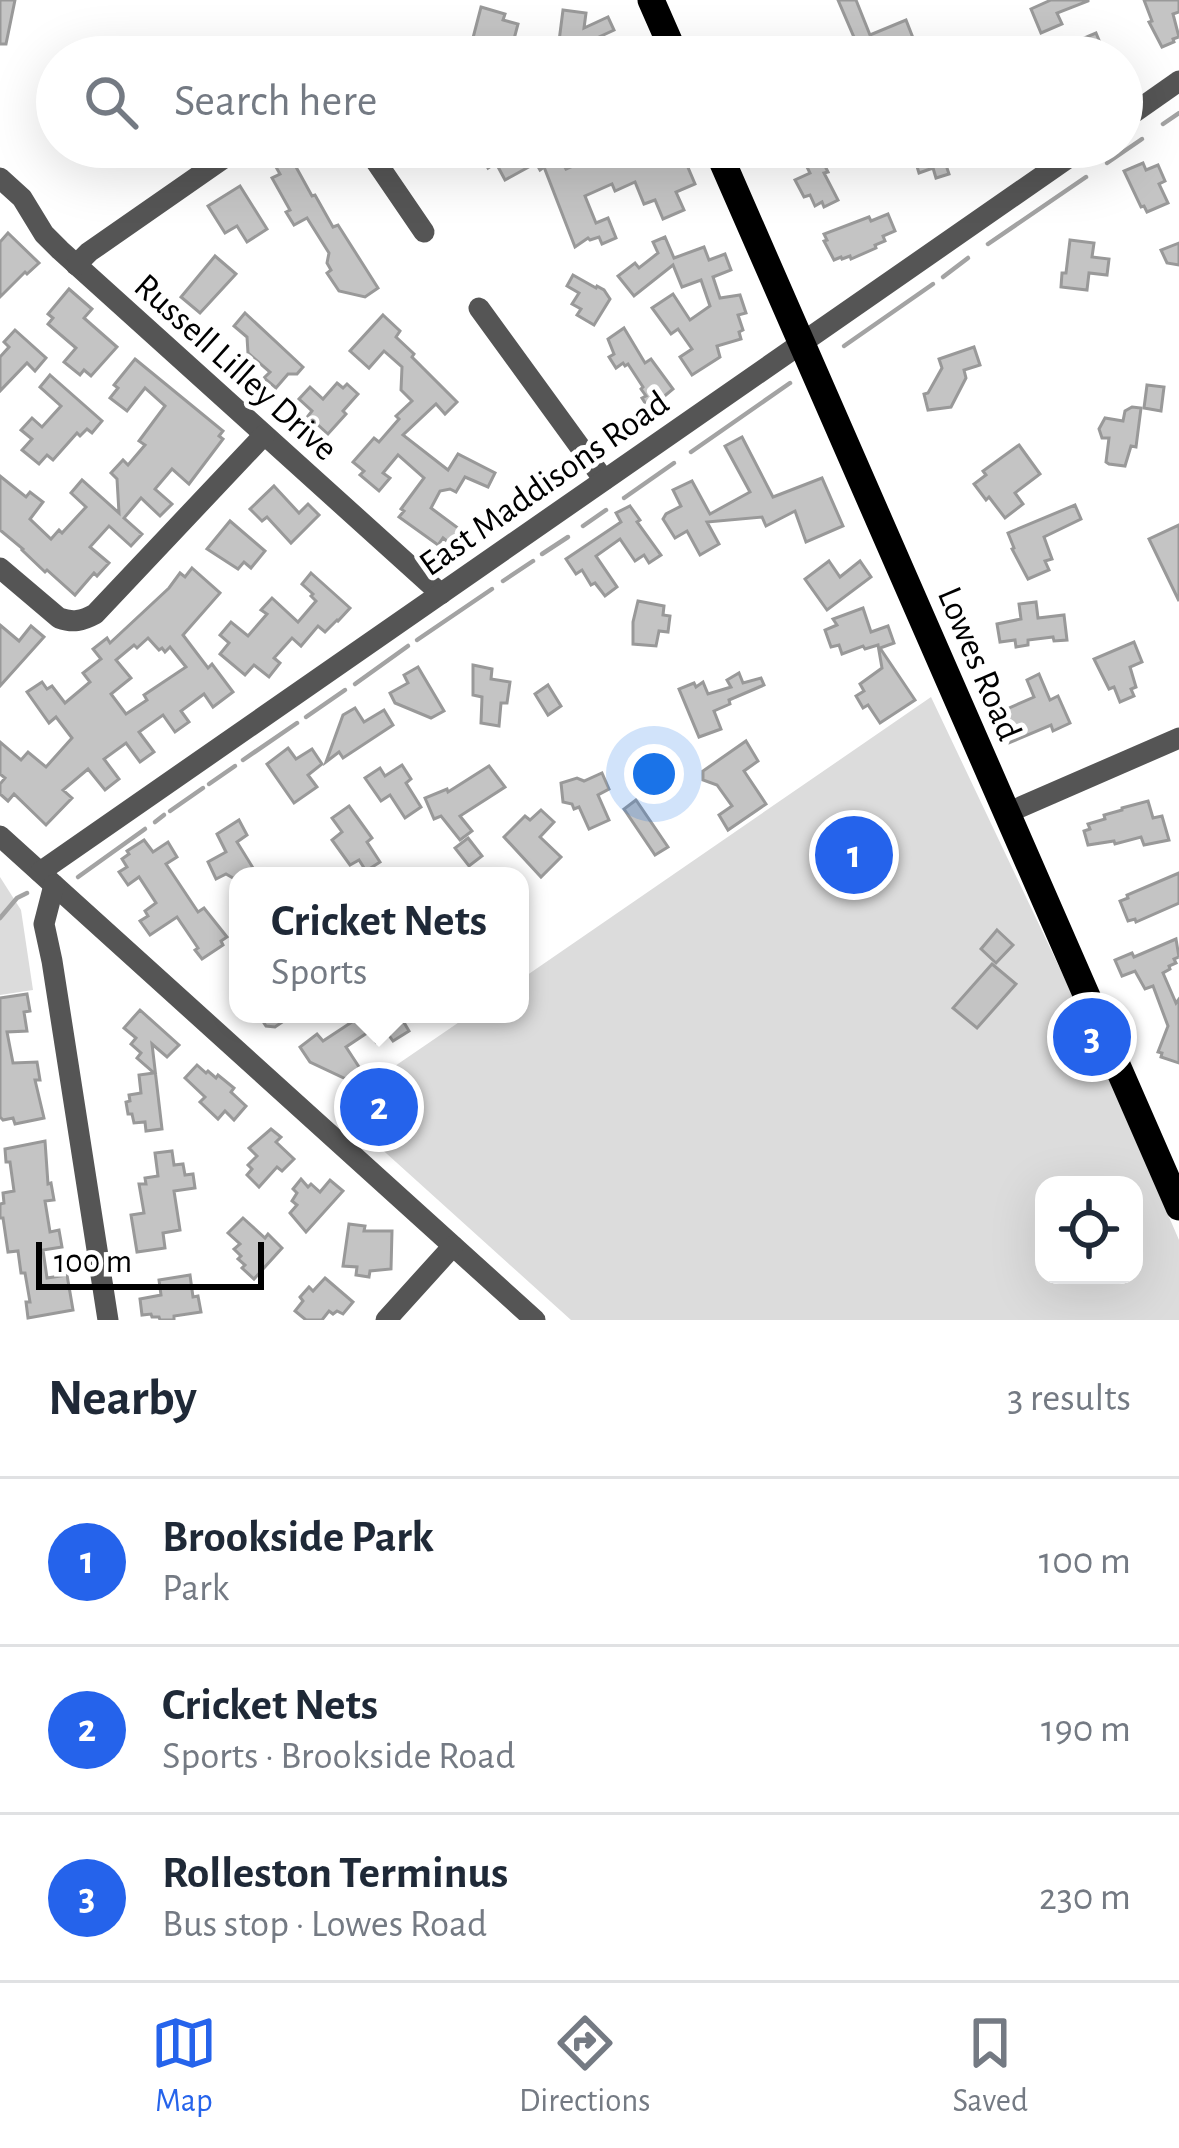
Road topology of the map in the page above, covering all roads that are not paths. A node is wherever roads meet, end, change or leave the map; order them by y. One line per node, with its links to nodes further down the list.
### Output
1 (651, 0): 2 (main road)
2 (667, 36)
3 (1179, 81): 4 (street)
4 (1143, 106)
5 (210, 168): 11 (street)
6 (380, 168): 10 (street)
7 (725, 168): 13 (main road, Lowes Road)
8 (1053, 168): 13 (street, East Maddisons Road)
9 (0, 178): 11 (street, Russell Lilley Drive)
10 (424, 232)
11 (76, 265): 14 (street, Russell Lilley Drive)
12 (478, 308): 15 (street)
13 (801, 341): 15 (street, East Maddisons Road); 19 (main road, Lowes Road)
14 (264, 435): 16 (street); 17 (street, Russell Lilley Drive)
15 (604, 480): 17 (street, East Maddisons Road)
16 (0, 568)
17 (441, 594): 21 (street, East Maddisons Road)
18 (1179, 738): 19 (street)
19 (1006, 813): 22 (main road, Lowes Road)
20 (0, 836): 21 (street)
21 (54, 885): 23 (street); 24 (street)
22 (1179, 1208)
23 (453, 1246): 25 (street); 26 (street)
24 (108, 1320)
25 (386, 1320)
26 (535, 1320)

